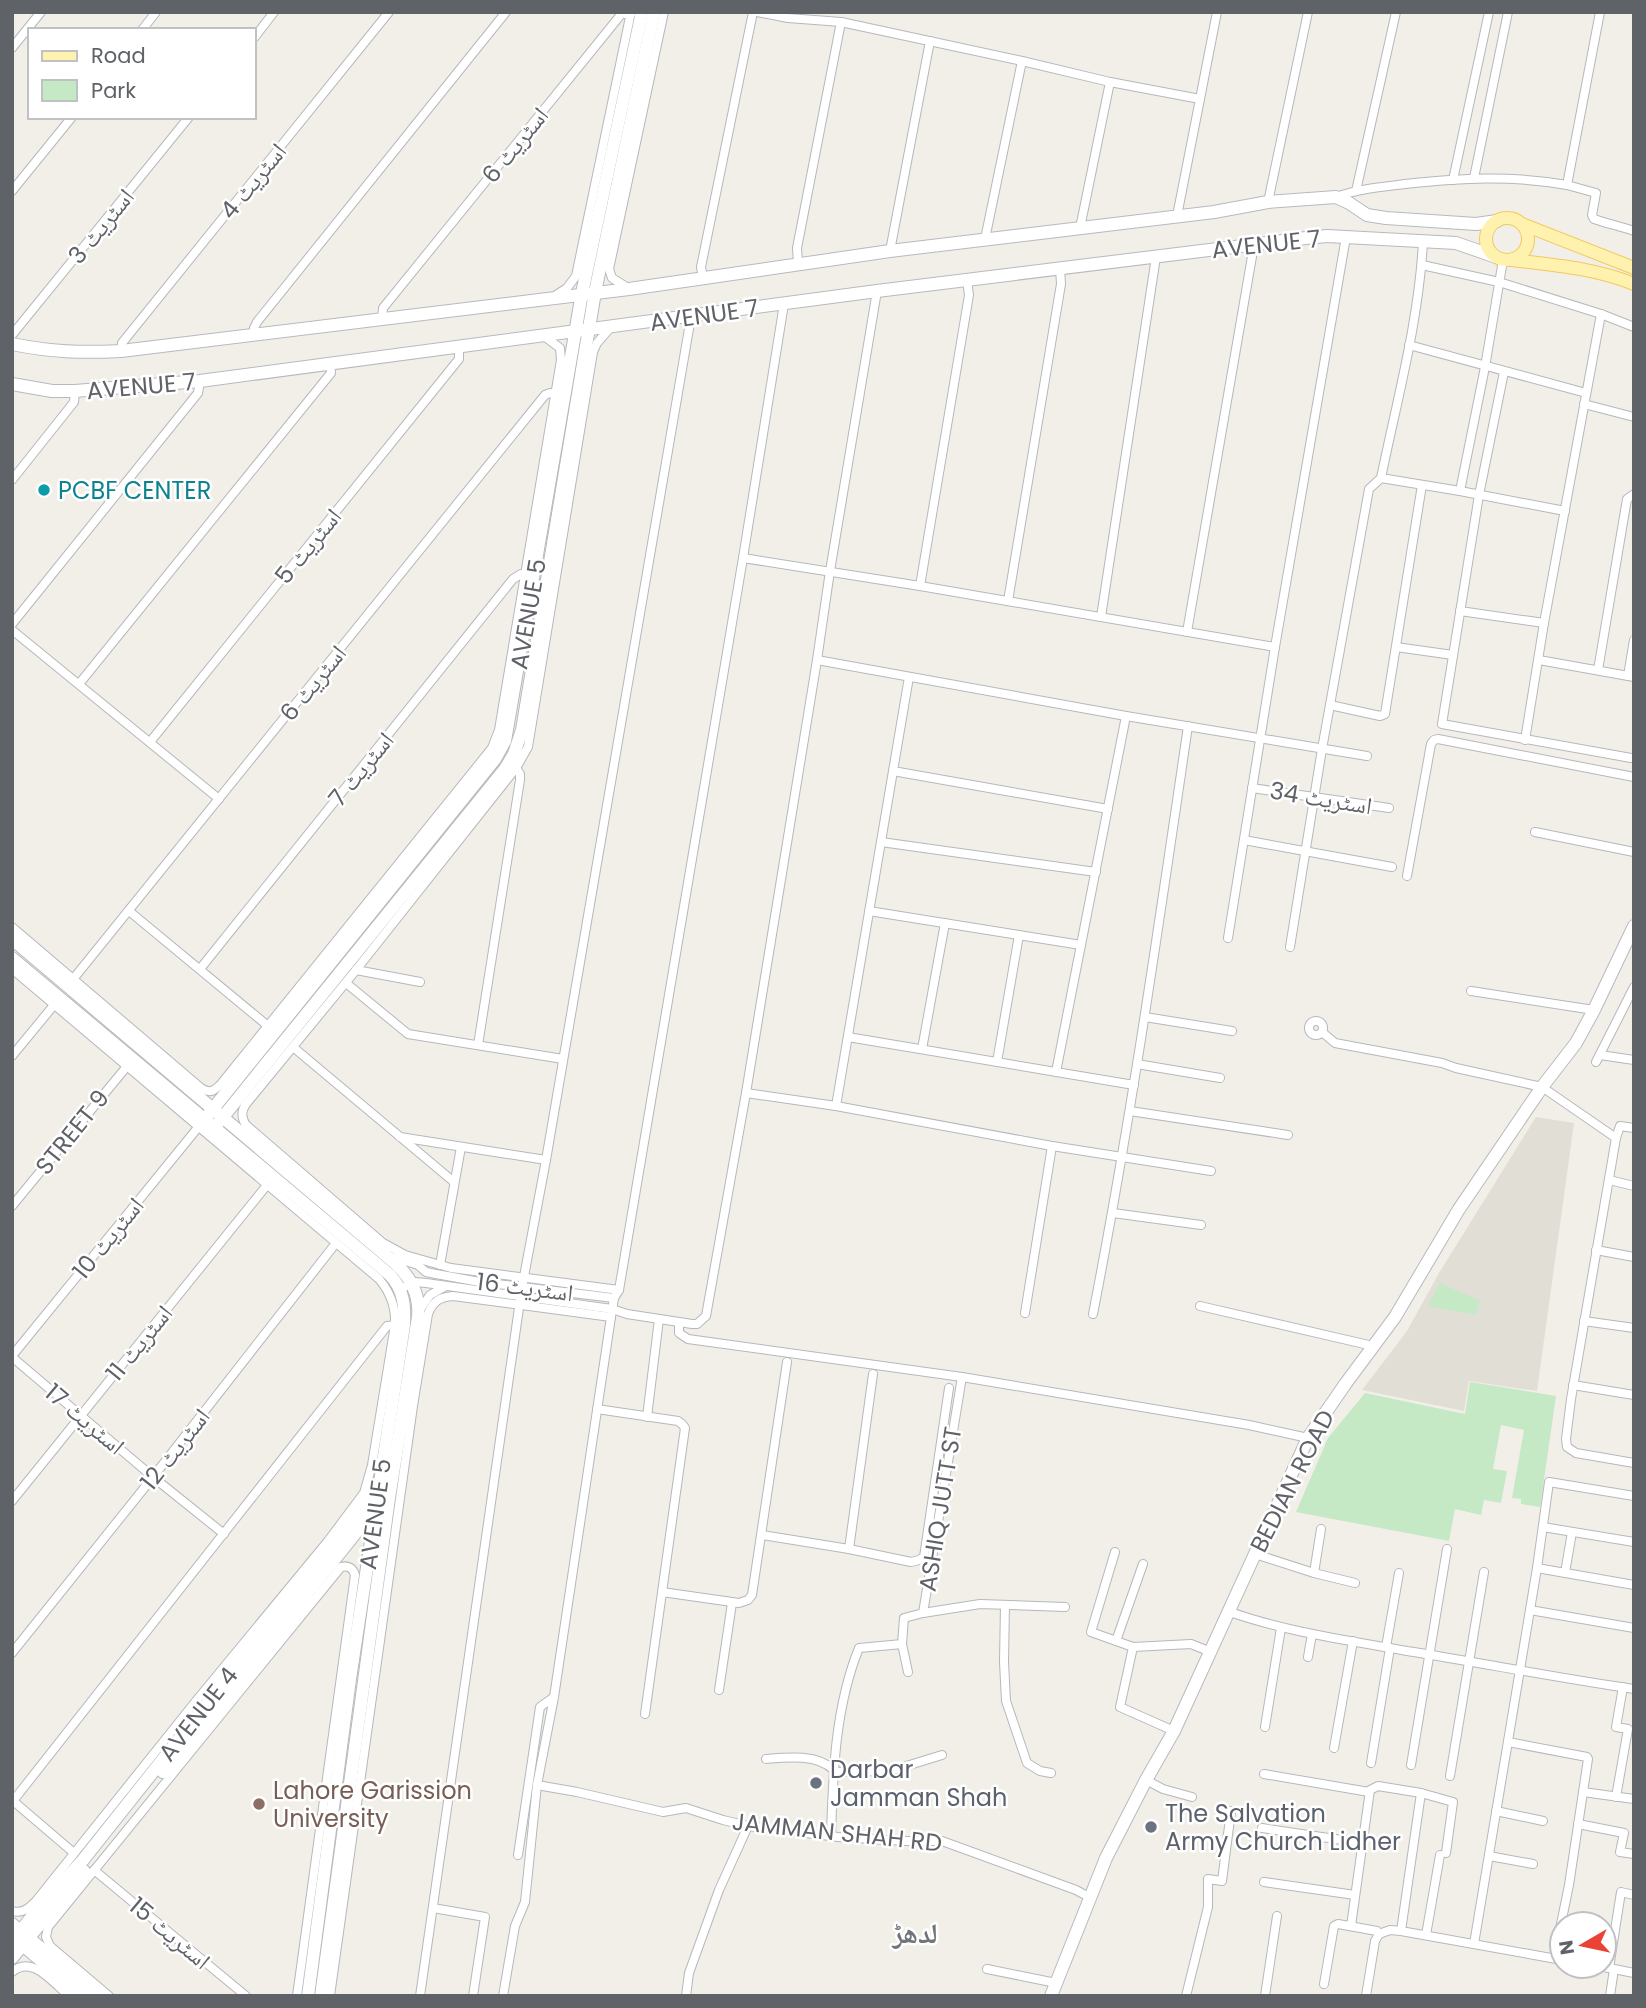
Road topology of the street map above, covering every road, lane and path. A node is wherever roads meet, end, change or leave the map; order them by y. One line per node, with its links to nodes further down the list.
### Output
1 (41, 12): 18 (street)
2 (156, 12): 19 (street)
3 (274, 12): 20 (street)
4 (389, 12): 78 (street, اسٹریٹ 4)
5 (506, 12): 72 (street)
6 (654, 12): 47 (main road, AVENUE 5)
7 (664, 12): 47 (street)
8 (755, 12): 16 (street); 55 (street)
9 (1217, 12): 25 (street)
10 (1308, 12): 34 (street)
11 (1396, 12): 32 (street)
12 (1489, 12): 29 (street)
13 (1508, 12): 28 (street)
14 (1600, 12): 30 (street)
15 (634, 13): 47 (main road, AVENUE 5); 68 (street, اسٹریٹ 6)
16 (841, 22): 21 (street); 50 (street)
17 (28, 28): 22 (street)
18 (28, 28)
19 (144, 28)
20 (256, 35)
21 (930, 41): 23 (street); 45 (street)
22 (12, 48)
23 (1022, 61): 24 (street); 42 (street)
24 (1110, 82): 25 (street); 38 (street)
25 (1200, 99): 35 (street)
26 (70, 119): 31 (street)
27 (187, 119): 73 (street, اسٹریٹ 3)
28 (1474, 178): 29 (street); 30 (street)
29 (1453, 180): 32 (street)
30 (1567, 186): 39 (street)
31 (12, 191)
32 (1356, 191): 33 (street)
33 (1336, 197): 34 (main road, AVENUE 7); 36 (main road)
34 (1268, 202): 35 (main road, AVENUE 7)
35 (1177, 216): 38 (main road, AVENUE 7)
36 (1497, 221): 37 (main road); 48 (main road)
37 (1522, 224): 41 (main road); 48 (main road)
38 (1080, 228): 42 (main road, AVENUE 7)
39 (1634, 231)
40 (1346, 237): 43 (main road, AVENUE 7); 44 (main road, AVENUE 7); 110 (street)
41 (1559, 237): 49 (main road); 54 (main road)
42 (985, 239): 45 (main road, AVENUE 7)
43 (1423, 241): 48 (main road, AVENUE 7); 51 (street)
44 (1254, 245): 46 (main road, AVENUE 7); 108 (street)
45 (890, 251): 50 (main road, AVENUE 7)
46 (1156, 257): 53 (main road, AVENUE 7); 104 (street)
47 (596, 258): 59 (street); 61 (main road, AVENUE 5); 63 (street)
48 (1503, 259): 52 (main road); 57 (street)
49 (1634, 259)
50 (798, 264): 55 (main road, AVENUE 7)
51 (1422, 265): 57 (street); 76 (street)
52 (1567, 266): 58 (main road); 62 (main road)
53 (1060, 268): 56 (main road, AVENUE 7); 102 (street)
54 (1634, 268)
55 (703, 278): 59 (main road, AVENUE 7)
56 (967, 280): 60 (main road, AVENUE 7); 101 (street)
57 (1499, 282): 66 (street); 81 (street)
58 (1634, 284)
59 (629, 289): 61 (main road, AVENUE 7)
60 (877, 291): 64 (main road, AVENUE 7); 99 (street)
61 (589, 293): 63 (main road, AVENUE 7); 65 (main road, AVENUE 5); 71 (main road, AVENUE 5)
62 (1634, 294)
63 (556, 297): 65 (main road); 68 (main road, AVENUE 7)
64 (784, 304): 67 (main road, AVENUE 7); 98 (street)
65 (578, 314): 71 (main road, AVENUE 5)
66 (1601, 314): 70 (street); 87 (street)
67 (691, 317): 69 (main road, AVENUE 7); 175 (street)
68 (382, 318): 72 (main road, AVENUE 7)
69 (611, 327): 71 (main road, AVENUE 7); 80 (street)
70 (1634, 327)
71 (582, 330): 74 (main road, AVENUE 7); 80 (main road, AVENUE 5); 82 (main road, AVENUE 5)
72 (256, 334): 78 (main road, AVENUE 7)
73 (12, 335)
74 (544, 336): 77 (main road, AVENUE 7); 82 (street)
75 (12, 344): 78 (main road, AVENUE 7)
76 (1409, 345): 81 (street); 91 (street)
77 (459, 347): 79 (main road, AVENUE 7); 124 (street, اسٹریٹ 5)
78 (121, 351)
79 (330, 363): 84 (main road, AVENUE 7); 118 (street)
80 (587, 365): 128 (street); 189 (main road, AVENUE 5)
81 (1485, 367): 83 (street); 94 (street)
82 (564, 370): 88 (street); 183 (main road, AVENUE 5)
83 (1504, 372): 87 (street); 96 (street)
84 (200, 381): 86 (main road, AVENUE 7); 106 (street)
85 (12, 384): 86 (main road, AVENUE 7)
86 (75, 391): 92 (street)
87 (1586, 393): 89 (street)
88 (555, 394): 100 (street); 133 (street, اسٹریٹ 6)
89 (1584, 404): 90 (street); 97 (street)
90 (1634, 416)
91 (1381, 478): 93 (street); 119 (street)
92 (12, 480)
93 (1422, 485): 94 (street); 111 (street)
94 (1461, 491): 96 (street)
95 (1634, 494): 115 (street)
96 (1479, 495): 97 (street); 103 (street)
97 (1565, 511): 105 (street)
98 (743, 558): 99 (street); 216 (street)
99 (830, 571): 101 (street); 113 (street)
100 (525, 575): 157 (street, اسٹریٹ 7); 167 (street)
101 (920, 586): 102 (street)
102 (1008, 601): 104 (street)
103 (1460, 611): 105 (street); 112 (street)
104 (1101, 617): 108 (street)
105 (1544, 623): 114 (street)
106 (12, 624)
107 (12, 630): 118 (street)
108 (1187, 632): 110 (street)
109 (1634, 640): 116 (street)
110 (1275, 647): 122 (street)
111 (1396, 647): 112 (street); 119 (street)
112 (1453, 655): 123 (street)
113 (817, 660): 117 (street); 186 (street)
114 (1539, 660): 115 (street); 123 (street)
115 (1598, 670): 116 (street)
116 (1631, 676)
117 (909, 677): 120 (street); 129 (street)
118 (79, 684): 124 (street)
119 (1330, 705): 125 (street)
120 (1126, 716): 121 (street); 135 (street)
121 (1188, 726): 122 (street); 166 (street)
122 (1260, 738): 125 (street); 131 (street)
123 (1525, 740): 127 (street)
124 (150, 742): 133 (street)
125 (1322, 748): 126 (street); 132 (street)
126 (1367, 756)
127 (1631, 758)
128 (516, 768): 158 (street); 171 (street)
129 (893, 771): 135 (street); 138 (street)
130 (1634, 777): 143 (street)
131 (1252, 788): 132 (street, اسٹریٹ 34); 137 (street)
132 (1314, 797): 134 (street, اسٹریٹ 34); 139 (street)
133 (219, 799): 144 (street, اسٹریٹ 6)
134 (1389, 808)
135 (1108, 809): 142 (street)
136 (1535, 832): 140 (street)
137 (1244, 841): 139 (street); 150 (street)
138 (881, 842): 142 (street); 145 (street)
139 (1305, 851): 141 (street); 153 (street)
140 (1634, 852)
141 (1391, 867)
142 (1096, 872): 152 (street)
143 (1407, 876)
144 (129, 911): 157 (street); 159 (street, اسٹریٹ 6)
145 (869, 911): 146 (street); 170 (street)
146 (945, 923): 149 (street); 173 (street)
147 (1634, 926): 165 (main road, BEDIAN ROAD)
148 (12, 927): 156 (street)
149 (1019, 935): 152 (street); 177 (street)
150 (1228, 938)
151 (12, 939): 156 (main road)
152 (1081, 944): 180 (street)
153 (1290, 947)
154 (12, 958): 178 (main road)
155 (12, 969): 164 (street)
156 (56, 970): 159 (street); 185 (main road)
157 (200, 970): 167 (street)
158 (356, 970): 160 (street); 161 (street)
159 (74, 978): 185 (street)
160 (420, 982)
161 (346, 983): 171 (street); 172 (street)
162 (1634, 987): 176 (street)
163 (1471, 990): 165 (street)
164 (54, 1005): 174 (street); 178 (street)
165 (1594, 1010): 184 (main road, BEDIAN ROAD)
166 (1145, 1017): 168 (street); 179 (street)
167 (268, 1026): 183 (street)
168 (1232, 1031)
169 (1322, 1032): 184 (street)
170 (848, 1037): 173 (street); 187 (street)
171 (478, 1045): 175 (street)
172 (293, 1047): 193 (street); 211 (street)
173 (922, 1049): 177 (street)
174 (12, 1056)
175 (563, 1059): 198 (street)
176 (1634, 1060)
177 (997, 1062): 180 (street)
178 (130, 1063): 190 (main road); 204 (street, STREET 9)
179 (1138, 1065): 181 (street); 182 (street)
180 (1056, 1072): 182 (street)
181 (1220, 1078)
182 (1133, 1085): 188 (street)
183 (225, 1087): 185 (street); 189 (main road, AVENUE 5)
184 (1542, 1087): 194 (street); 227 (main road, BEDIAN ROAD)
185 (198, 1091): 189 (main road)
186 (746, 1093): 187 (street); 224 (street)
187 (836, 1106): 195 (street)
188 (1130, 1111): 192 (street); 197 (street)
189 (218, 1113): 190 (main road); 209 (main road)
190 (206, 1125): 202 (street); 213 (main road); 228 (street, اسٹریٹ 10)
191 (1634, 1128): 194 (street)
192 (1288, 1135)
193 (399, 1137): 196 (street); 201 (street)
194 (1616, 1138): 200 (street)
195 (1052, 1146): 197 (street); 220 (street)
196 (461, 1147): 198 (street); 201 (street)
197 (1122, 1157): 199 (street); 205 (street)
198 (546, 1160): 215 (street)
199 (1211, 1171)
200 (1609, 1180): 203 (street); 208 (street)
201 (454, 1182): 211 (street)
202 (267, 1185): 207 (street); 237 (street, اسٹریٹ 11)
203 (1634, 1186)
204 (12, 1206)
205 (1113, 1213): 206 (street); 221 (street)
206 (1201, 1225)
207 (336, 1243): 225 (street); 241 (street, اسٹریٹ 12)
208 (1596, 1250): 210 (street); 223 (street)
209 (387, 1256): 212 (street); 213 (main road)
210 (1634, 1257)
211 (440, 1265): 215 (street)
212 (426, 1272): 213 (street); 215 (street, اسٹریٹ 16)
213 (403, 1282): 214 (street, اسٹریٹ 16); 218 (main road, AVENUE 5); 235 (main road, AVENUE 5)
214 (446, 1286): 215 (street, اسٹریٹ 16); 218 (street, اسٹریٹ 16)
215 (522, 1291): 216 (street, اسٹریٹ 16); 219 (street); 330 (street); 358 (street)
216 (616, 1294): 219 (street)
217 (1200, 1306): 227 (street)
218 (419, 1311): 235 (main road, AVENUE 5)
219 (612, 1313): 222 (street); 236 (street)
220 (1025, 1313)
221 (1093, 1314)
222 (659, 1319): 224 (street); 238 (street)
223 (1584, 1321): 226 (street); 232 (street)
224 (680, 1322): 231 (street)
225 (395, 1325): 249 (street); 320 (street)
226 (1634, 1328)
227 (1373, 1346): 239 (main road, BEDIAN ROAD)
228 (12, 1357): 237 (street, اسٹریٹ 17)
229 (787, 1362): 250 (street)
230 (873, 1374): 252 (street)
231 (962, 1377): 239 (street); 270 (street, ASHIQ JUTT ST)
232 (1573, 1385): 234 (street); 240 (street)
233 (948, 1388): 252 (street)
234 (1634, 1395)
235 (398, 1403): 243 (main road, AVENUE 5)
236 (597, 1409): 238 (street); 289 (street)
237 (80, 1416): 241 (street, اسٹریٹ 17); 244 (street, اسٹریٹ 11)
238 (647, 1417): 264 (street)
239 (1308, 1438): 255 (main road, BEDIAN ROAD)
240 (1634, 1463)
241 (153, 1477): 249 (street, اسٹریٹ 17); 280 (street, اسٹریٹ 12)
242 (1634, 1496): 246 (street)
243 (383, 1498): 245 (main road, AVENUE 5); 333 (main road, AVENUE 4)
244 (12, 1501)
245 (381, 1515): 333 (main road, AVENUE 4); 356 (main road, AVENUE 5); 357 (main road, AVENUE 5)
246 (1543, 1527): 248 (street); 257 (street)
247 (1321, 1529): 259 (street)
248 (1572, 1532): 251 (street); 261 (street)
249 (224, 1534): 311 (street)
250 (762, 1535): 252 (street); 265 (street)
251 (1634, 1542)
252 (849, 1549)
253 (1447, 1549): 281 (street)
254 (1115, 1552): 274 (street)
255 (1255, 1554): 259 (street); 269 (main road, BEDIAN ROAD)
256 (1143, 1564): 274 (street)
257 (1537, 1568): 261 (street); 268 (street)
258 (1484, 1572): 283 (street)
259 (1314, 1573): 262 (street)
260 (1399, 1573): 278 (street)
261 (1565, 1573): 263 (street)
262 (1355, 1583)
263 (1634, 1585)
264 (662, 1592): 265 (street); 290 (street)
265 (732, 1603): 288 (street)
266 (1005, 1605): 267 (street); 270 (street); 300 (street)
267 (1065, 1607)
268 (1530, 1610): 272 (street); 284 (street)
269 (1230, 1612): 271 (street); 279 (main road, BEDIAN ROAD)
270 (923, 1613): 276 (street, ASHIQ JUTT ST)
271 (1282, 1628): 273 (street); 291 (street)
272 (1634, 1628)
273 (1312, 1634): 275 (street); 282 (street)
274 (1116, 1641): 277 (street)
275 (1353, 1641): 278 (street); 294 (street)
276 (902, 1644): 285 (street); 299 (street)
277 (1133, 1647): 279 (street); 292 (street)
278 (1388, 1648): 281 (street); 297 (street)
279 (1211, 1652): 292 (main road, BEDIAN ROAD)
280 (12, 1653)
281 (1429, 1655): 283 (street); 298 (street)
282 (1308, 1657)
283 (1468, 1662): 284 (street); 302 (street)
284 (1520, 1670): 286 (street); 293 (street)
285 (908, 1672)
286 (1623, 1687): 287 (street); 309 (street)
287 (1634, 1689)
288 (719, 1690)
289 (554, 1698): 304 (street); 322 (street)
290 (645, 1714)
291 (1265, 1727)
292 (1174, 1731): 303 (main road, BEDIAN ROAD)
293 (1508, 1741): 306 (street); 313 (street)
294 (1334, 1748)
295 (942, 1755): 299 (street)
296 (766, 1759): 299 (street)
297 (1371, 1763)
298 (1411, 1765)
299 (834, 1771): 318 (street)
300 (1051, 1773)
301 (1264, 1774): 305 (street)
302 (1450, 1776)
303 (1146, 1780): 308 (street); 329 (main road, BEDIAN ROAD)
304 (537, 1786): 316 (street, JAMMAN SHAH RD); 361 (street)
305 (1369, 1792): 307 (street); 319 (street)
306 (1583, 1792): 309 (street); 315 (street)
307 (1421, 1793): 338 (street); 340 (street)
308 (1192, 1797)
309 (1616, 1797): 310 (street)
310 (1634, 1799)
311 (13, 1800): 320 (street)
312 (1231, 1811): 363 (street)
313 (1496, 1811): 314 (street); 323 (street)
314 (1543, 1821)
315 (1578, 1825): 321 (street); 331 (street)
316 (748, 1826): 318 (street, JAMMAN SHAH RD); 362 (street)
317 (1262, 1828): 319 (street)
318 (831, 1835): 329 (street, JAMMAN SHAH RD)
319 (1362, 1843): 327 (street)
320 (74, 1853): 333 (street)
321 (1634, 1854)
322 (518, 1855)
323 (1489, 1856): 324 (street); 342 (street)
324 (1533, 1864)
325 (94, 1870): 333 (street); 354 (street, اسٹریٹ 15); 355 (street)
326 (1264, 1882): 327 (street)
327 (1355, 1895): 337 (street)
328 (1634, 1895): 334 (street)
329 (1089, 1897): 349 (main road, BEDIAN ROAD)
330 (433, 1908): 359 (street); 360 (street)
331 (1565, 1910)
332 (12, 1911): 333 (street)
333 (43, 1913): 336 (main road); 341 (main road, AVENUE 4); 345 (main road)
334 (1618, 1915)
335 (1276, 1916): 364 (street)
336 (12, 1919)
337 (1351, 1926): 339 (street); 348 (street)
338 (1401, 1931): 339 (street); 340 (street)
339 (1379, 1934): 365 (street)
340 (1426, 1936): 342 (street)
341 (18, 1937): 344 (main road, AVENUE 4); 345 (main road)
342 (1474, 1944): 343 (street)
343 (1548, 1957)
344 (12, 1959): 345 (main road)
345 (48, 1960): 347 (street); 350 (street); 351 (main road); 352 (main road); 353 (street)
346 (988, 1969): 349 (street)
347 (12, 1972)
348 (1324, 1984)
349 (1053, 1989)
350 (69, 1996)
351 (82, 1996)
352 (98, 1996)
353 (109, 1996)
354 (246, 1996)
355 (297, 1996)
356 (308, 1996)
357 (321, 1996)
358 (330, 1996)
359 (421, 1996)
360 (473, 1996)
361 (503, 1996)
362 (686, 1996)
363 (1186, 1996)
364 (1265, 1996)
365 (1366, 1996)

